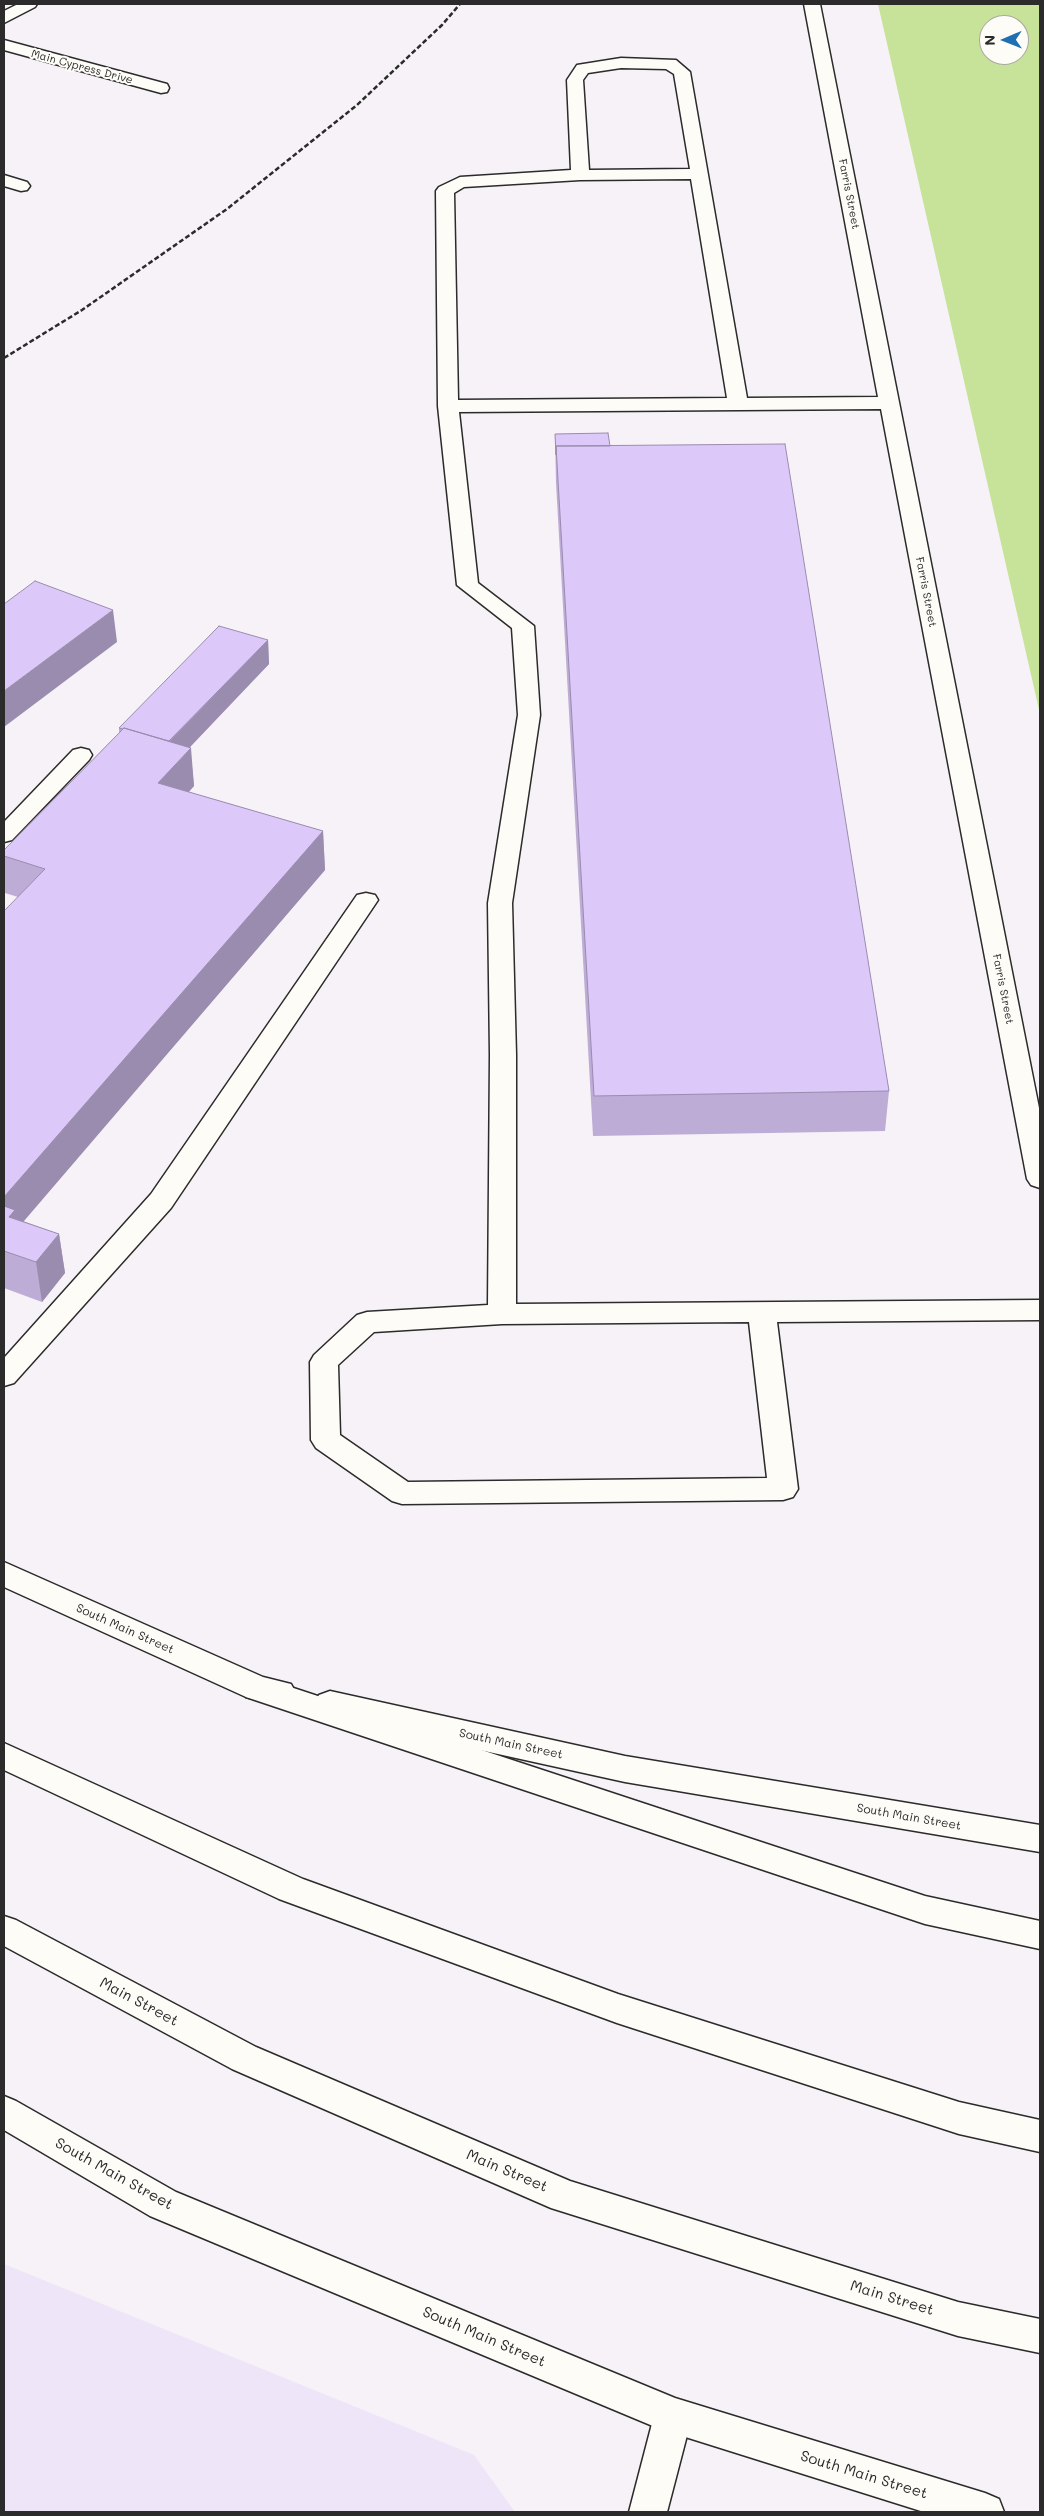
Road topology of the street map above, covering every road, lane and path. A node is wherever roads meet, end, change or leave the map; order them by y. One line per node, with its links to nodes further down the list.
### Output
1 (29, 4): 3 (main road)
2 (812, 4): 10 (main road, Farris Street)
3 (4, 18)
4 (4, 45): 5 (main road, Main Cypress Drive)
5 (161, 88)
6 (699, 174): 7 (main road); 7 (main road); 11 (main road)
7 (580, 176): 12 (main road)
8 (4, 180): 9 (main road)
9 (21, 186)
10 (890, 402): 11 (main road); 16 (main road, Farris Street)
11 (738, 403): 12 (main road)
12 (448, 406): 19 (main road)
13 (81, 755): 14 (main road)
14 (4, 835)
15 (366, 900): 20 (main road)
16 (1040, 1180)
17 (1040, 1310): 18 (main road)
18 (762, 1311): 19 (main road); 19 (main road)
19 (502, 1314)
20 (4, 1376)
21 (4, 1574): 22 (main road, South Main Street)
22 (257, 1688): 24 (main road, South Main Street); 26 (main road)
23 (4, 1756): 28 (main road)
24 (1040, 1839)
25 (4, 1930): 29 (main road, Main Street)
26 (1040, 1935)
27 (4, 2112): 30 (main road, South Main Street)
28 (1040, 2136)
29 (1040, 2336)
30 (673, 2416): 31 (main road); 32 (main road, South Main Street)
31 (648, 2512)
32 (985, 2512)

